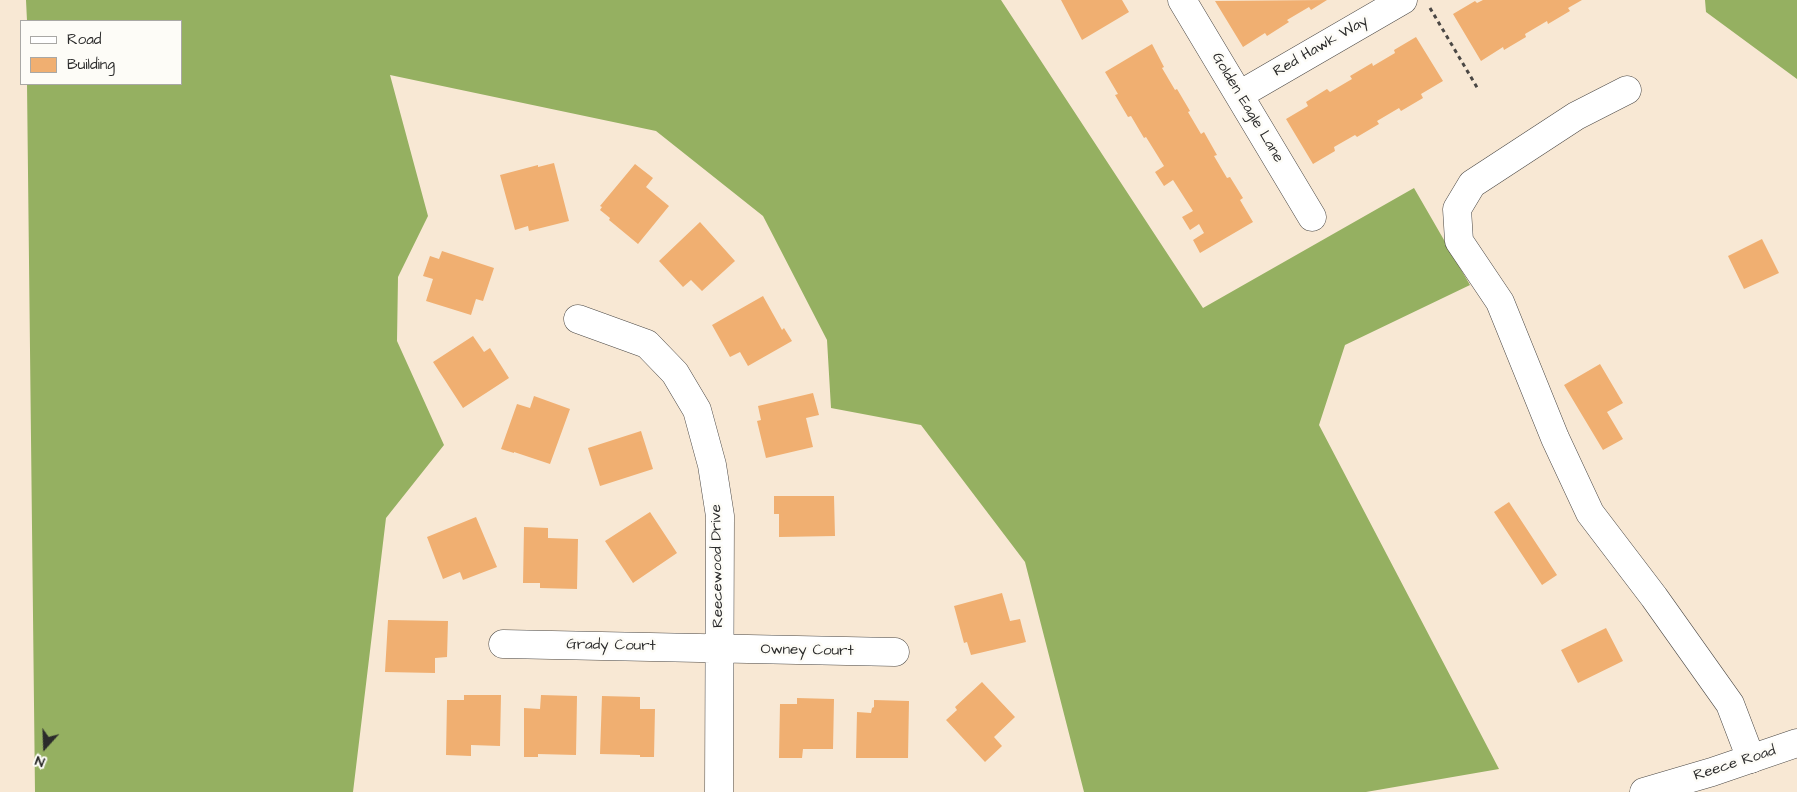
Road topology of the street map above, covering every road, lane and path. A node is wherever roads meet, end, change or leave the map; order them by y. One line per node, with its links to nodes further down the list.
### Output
1 (1182, 0): 5 (street, Golden Eagle Lane)
2 (1414, 1): 3 (path); 5 (street, Red Hawk Way)
3 (1478, 89)
4 (1627, 90): 12 (street)
5 (1239, 95): 6 (street, Golden Eagle Lane)
6 (1312, 217)
7 (578, 319): 9 (street, Reecewood Drive)
8 (502, 644): 9 (street, Grady Court)
9 (719, 649): 10 (street, Owney Court); 13 (street, Reecewood Drive)
10 (895, 652)
11 (1797, 743): 12 (street, Reece Road)
12 (1751, 759): 14 (street, Reece Road)
13 (719, 792)
14 (1644, 792)

